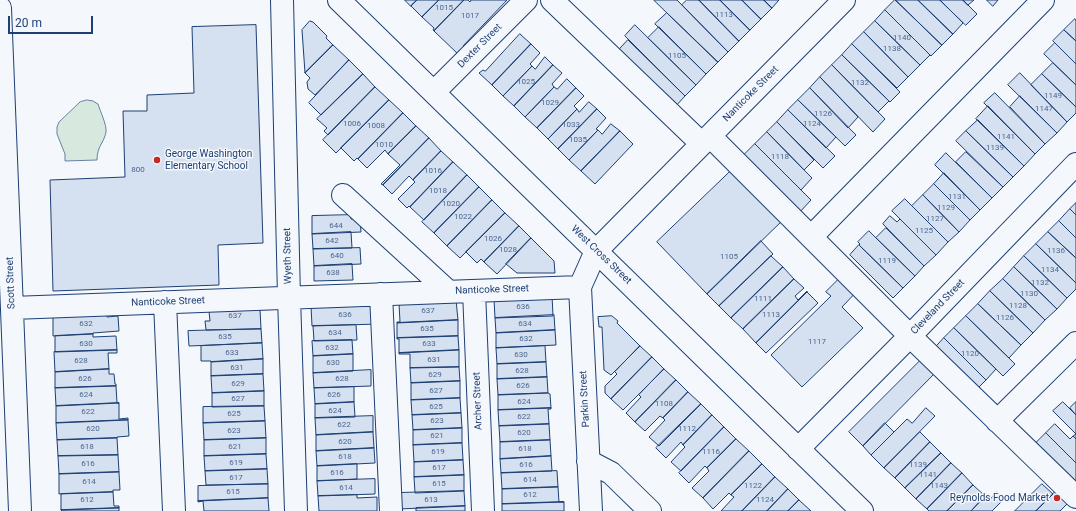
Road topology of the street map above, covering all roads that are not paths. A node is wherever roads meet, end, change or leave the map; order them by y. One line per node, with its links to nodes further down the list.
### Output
1 (282, 0): 19 (street, Wyeth Street)
2 (339, 0): 8 (street, West Cross Street)
3 (526, 0): 8 (street, Dexter Street)
4 (552, 0): 9 (street)
5 (844, 0): 9 (street, Nanticoke Street)
6 (1042, 0): 13 (street)
7 (0, 8): 12 (street, Scott Street)
8 (434, 92): 14 (street, West Cross Street)
9 (706, 140): 13 (street); 14 (street, Nanticoke Street)
10 (1076, 164): 22 (street, Cleveland Street)
11 (343, 195): 17 (street)
12 (4, 217): 21 (street, Scott Street)
13 (811, 237): 22 (street)
14 (596, 251): 15 (street, Nanticoke Street); 26 (street, West Cross Street)
15 (580, 287): 16 (street, Nanticoke Street); 27 (street, Parkin Street)
16 (474, 291): 17 (street, Nanticoke Street); 33 (street, Archer Street)
17 (449, 292): 18 (street, Nanticoke Street)
18 (381, 294): 19 (street, Nanticoke Street); 32 (street)
19 (289, 297): 20 (street, Nanticoke Street); 31 (street, Wyeth Street)
20 (165, 302): 21 (street, Nanticoke Street); 30 (street)
21 (12, 308): 25 (street, Scott Street)
22 (910, 336): 24 (street); 26 (street, Cleveland Street)
23 (1076, 342): 24 (street)
24 (997, 421): 28 (street)
25 (8, 436): 29 (street, Scott Street)
26 (798, 449): 36 (street, West Cross Street)
27 (588, 461): 34 (street, Parkin Street); 35 (street)
28 (1076, 497)
29 (20, 511)
30 (174, 511)
31 (296, 511)
32 (391, 511)
33 (483, 511)
34 (591, 511)
35 (650, 511)
36 (862, 511)

